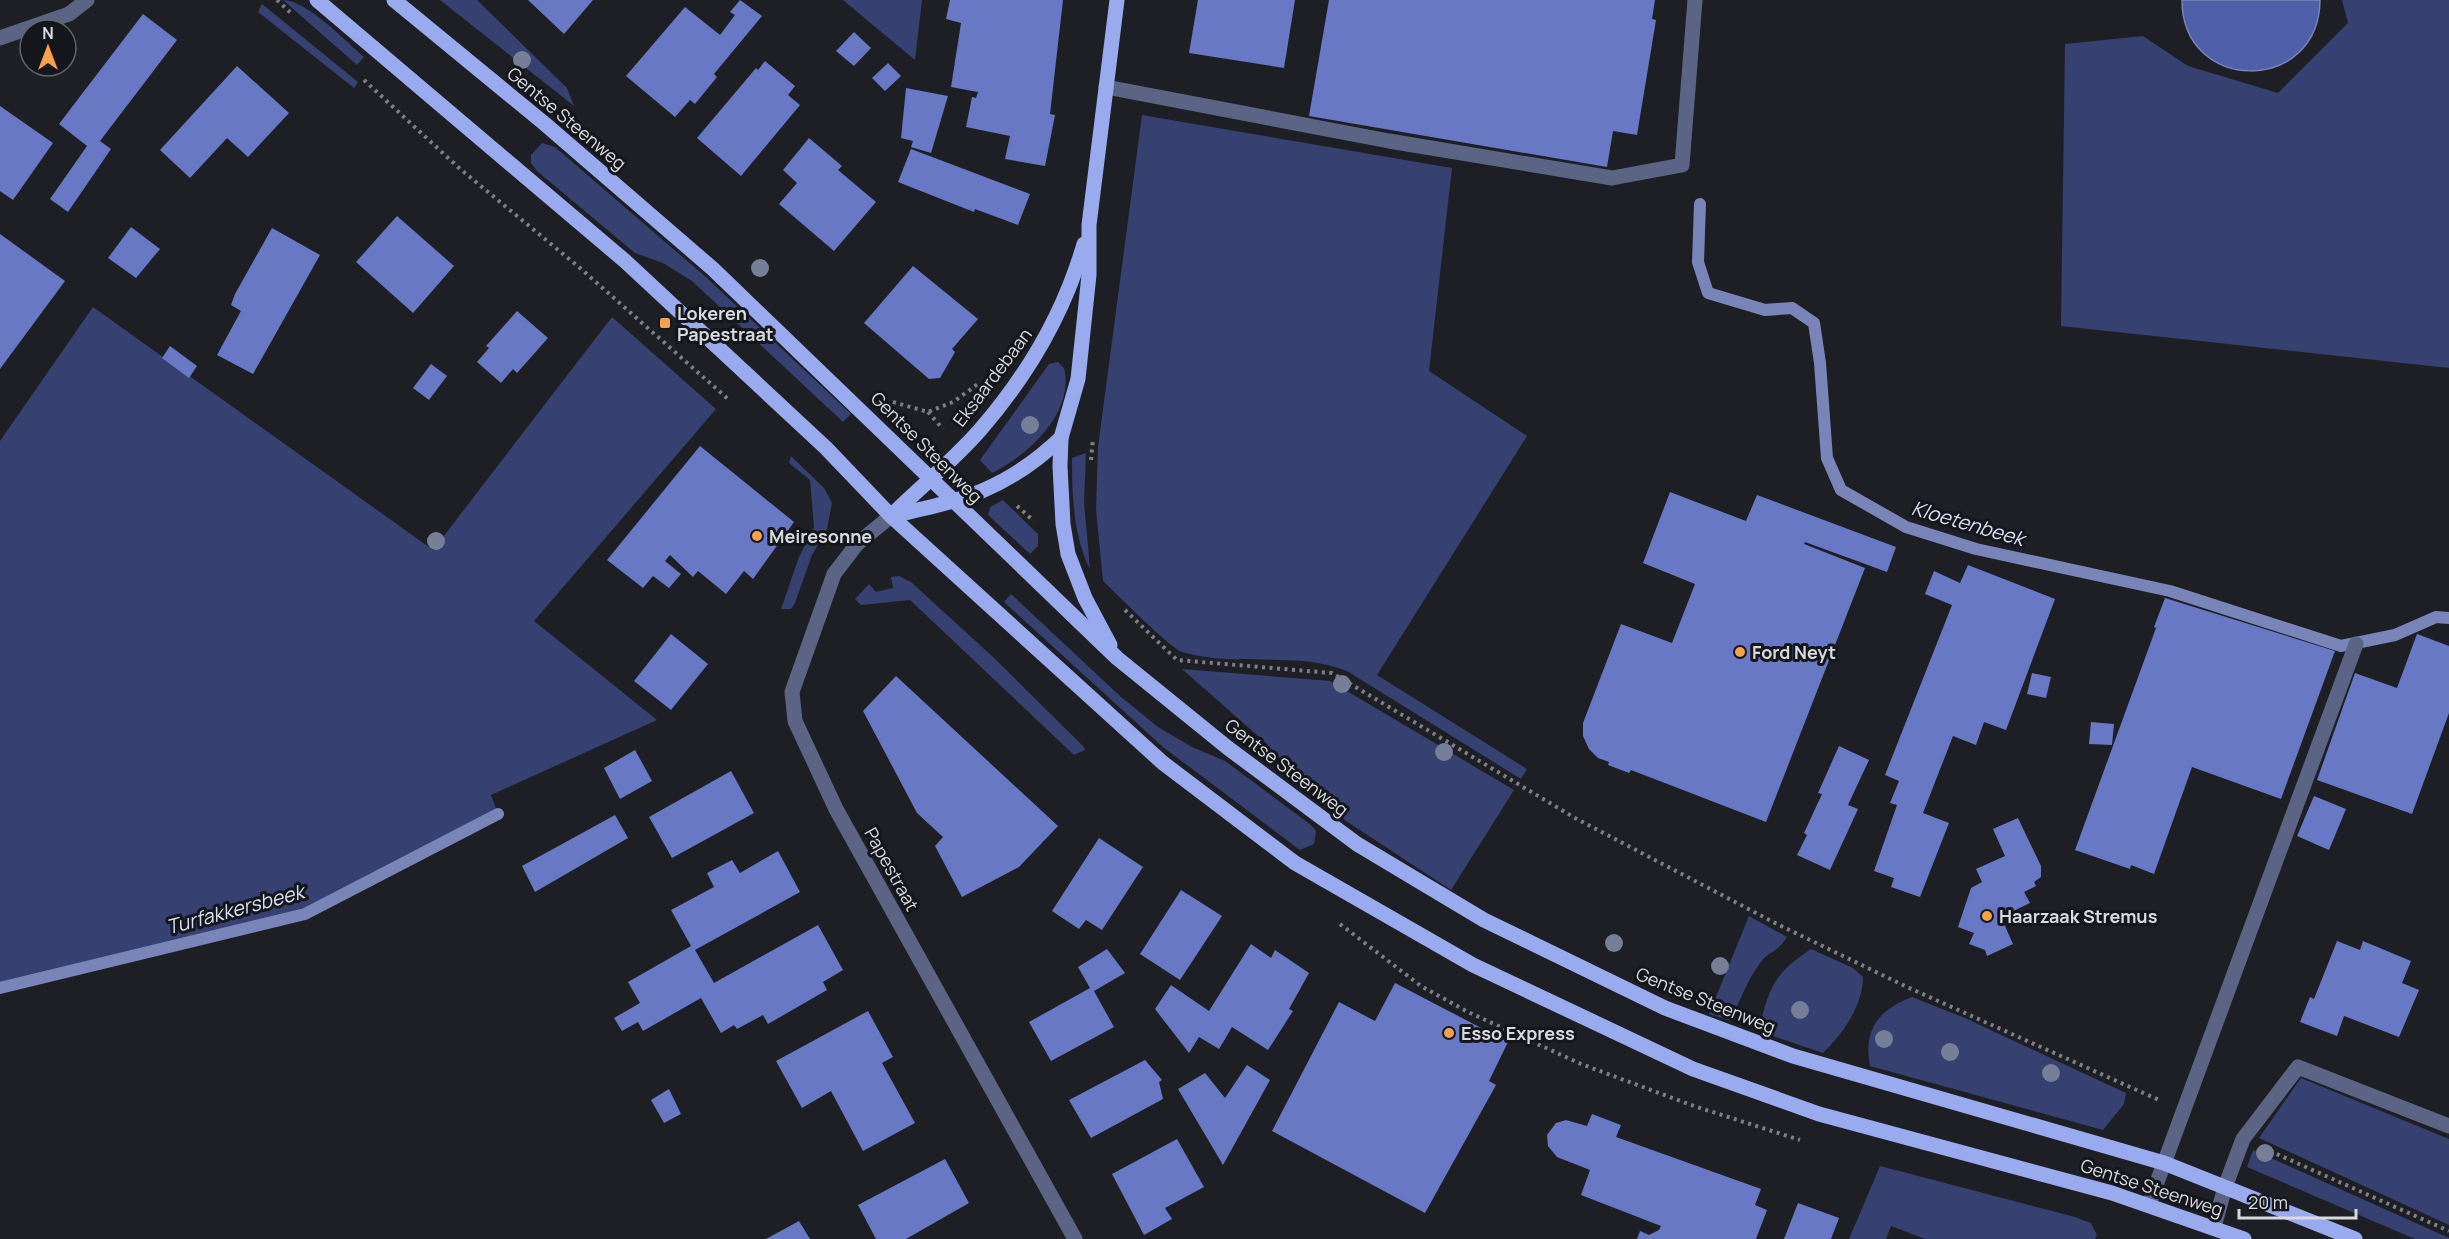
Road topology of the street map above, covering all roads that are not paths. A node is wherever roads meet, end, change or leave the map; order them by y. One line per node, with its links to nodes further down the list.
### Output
1 (87, 0): 6 (street)
2 (317, 0): 12 (main road, Gentse Steenweg)
3 (394, 0): 10 (main road, Gentse Steenweg)
4 (1117, 0): 7 (main road, Eksaardebaan)
5 (1695, 0): 7 (street)
6 (0, 38)
7 (1106, 87): 8 (main road, Eksaardebaan)
8 (1089, 225): 9 (main road, Eksaardebaan); 10 (main road, Eksaardebaan)
9 (1061, 438): 11 (main road); 14 (main road, Eksaardebaan)
10 (930, 477): 11 (main road, Gentse Steenweg); 12 (main road, Eksaardebaan)
11 (954, 502): 12 (main road); 14 (main road, Gentse Steenweg)
12 (891, 516): 18 (main road, Gentse Steenweg); 20 (street, Papestraat)
13 (2356, 644): 16 (street)
14 (1117, 658): 16 (main road, Gentse Steenweg)
15 (2449, 1126): 17 (street)
16 (2164, 1163): 17 (main road, Gentse Steenweg); 18 (street)
17 (2225, 1187): 19 (street); 22 (main road, Gentse Steenweg)
18 (2149, 1204): 19 (main road, Gentse Steenweg)
19 (2214, 1227): 21 (main road, Gentse Steenweg)
20 (1075, 1239)
21 (2244, 1239)
22 (2355, 1239)

